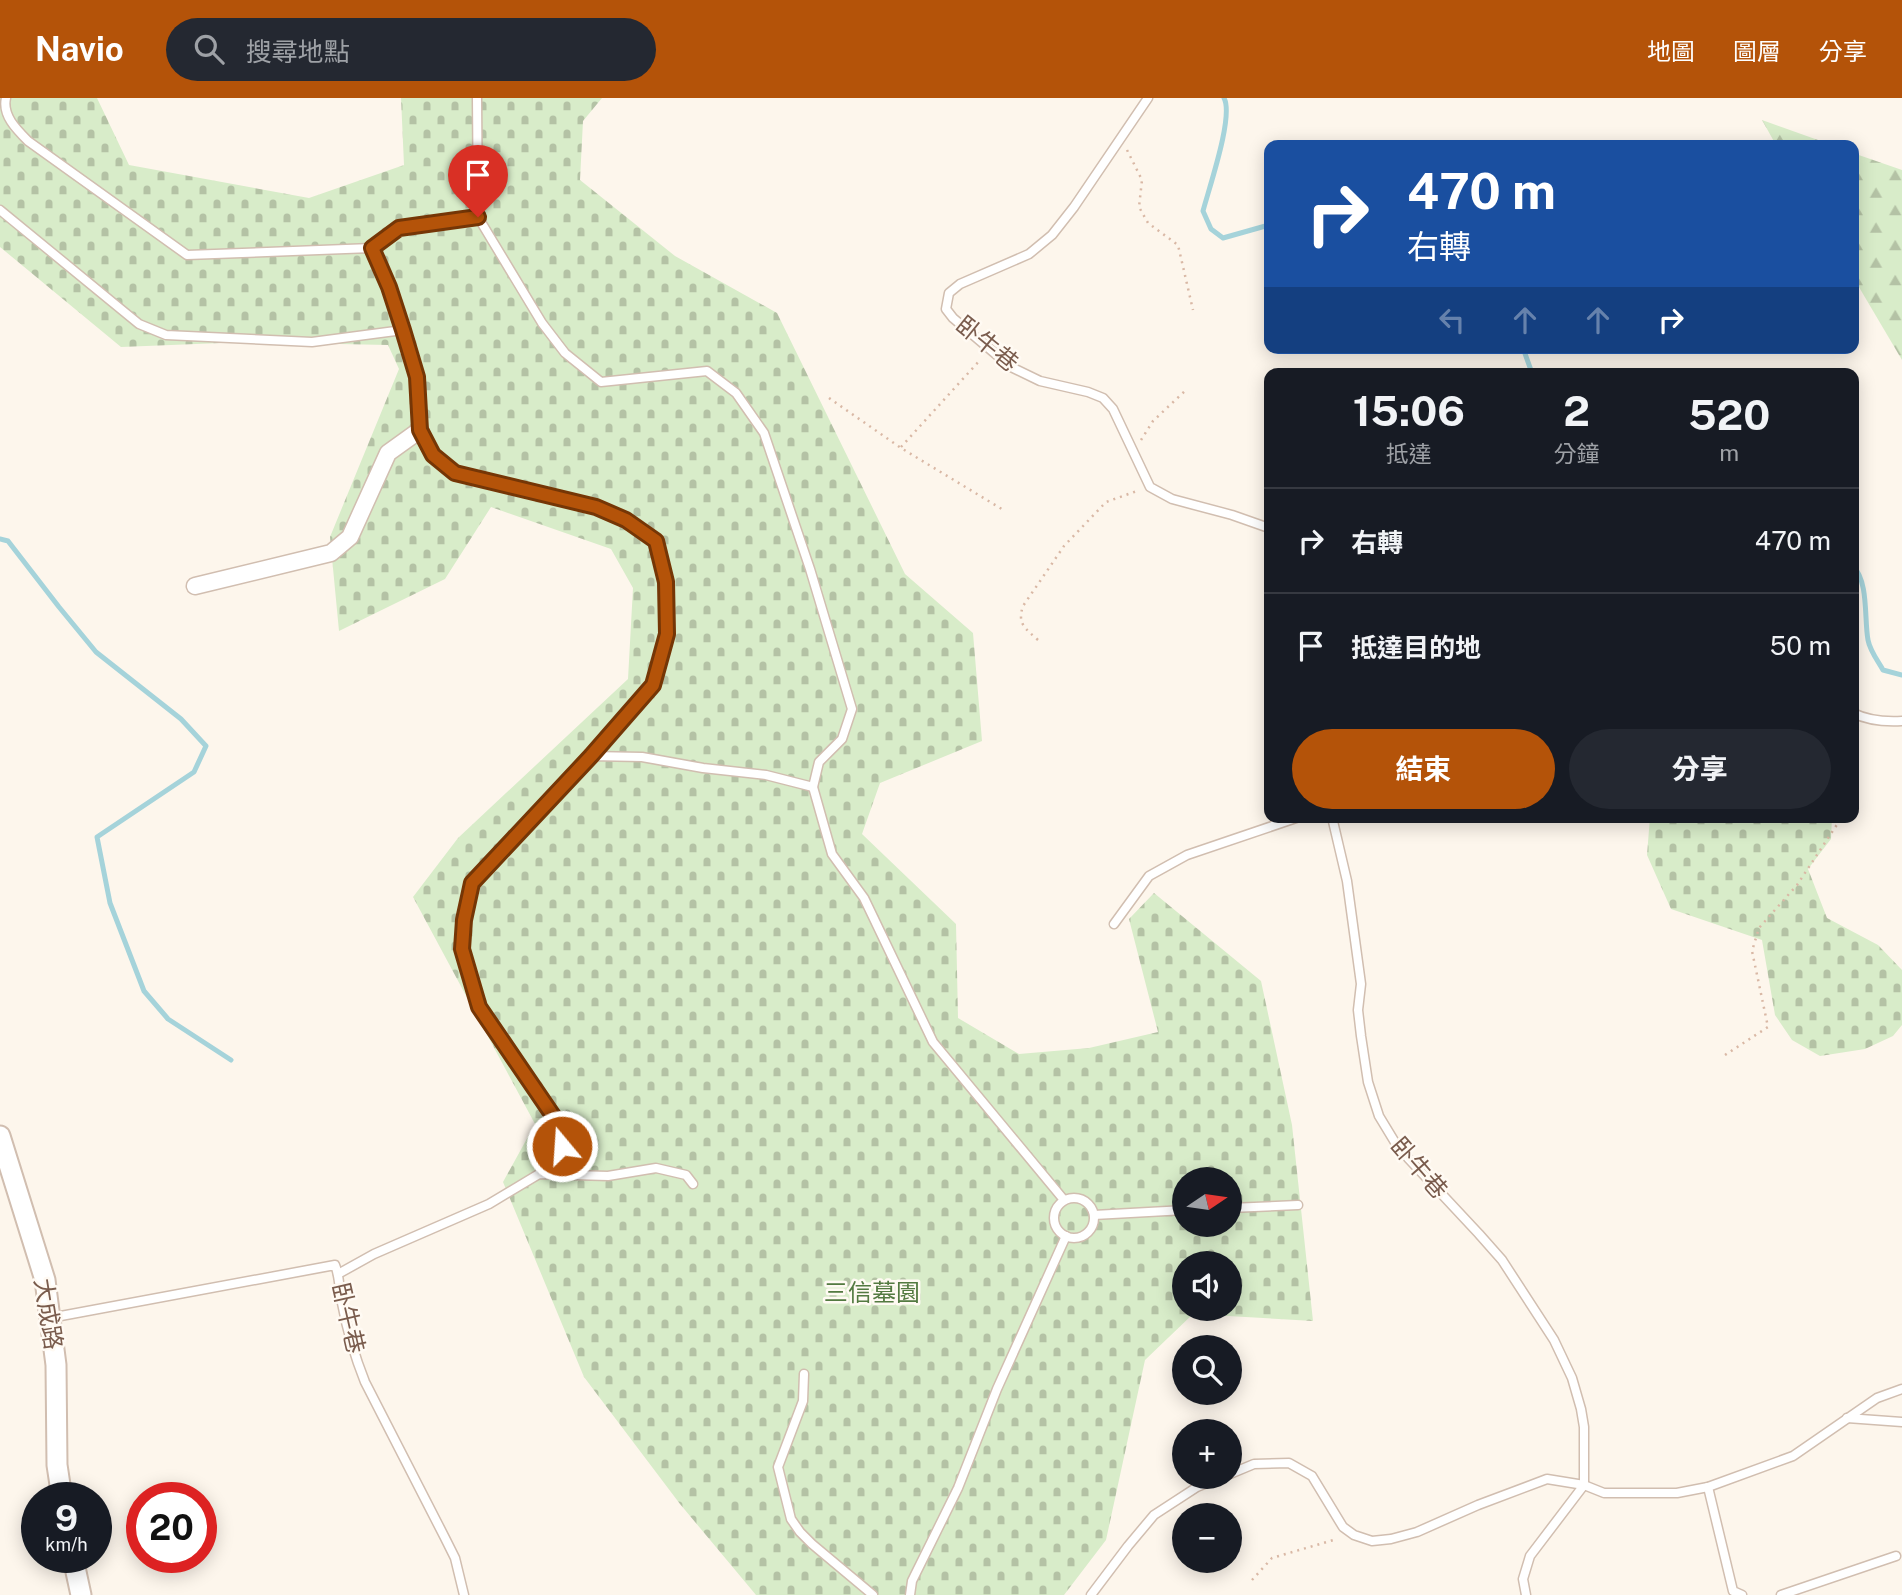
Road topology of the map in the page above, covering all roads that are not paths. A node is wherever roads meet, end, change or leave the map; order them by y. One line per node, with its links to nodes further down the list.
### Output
1 (6, 98): 6 (lane)
2 (477, 98): 5 (lane)
3 (1149, 98): 9 (lane, 卧牛巷)
4 (0, 210): 7 (lane)
5 (478, 217): 6 (lane); 14 (lane)
6 (372, 248): 7 (lane)
7 (403, 330): 8 (lane)
8 (420, 430): 10 (street); 13 (lane)
9 (1264, 526)
10 (195, 586)
11 (1859, 716): 12 (lane)
12 (1902, 722)
13 (591, 756): 14 (lane); 19 (lane)
14 (813, 787): 21 (lane)
15 (1281, 823): 17 (lane)
16 (1334, 823): 35 (lane, 卧牛巷)
17 (1114, 924)
18 (0, 1136): 28 (street, 大成路)
19 (539, 1174): 20 (lane); 27 (lane)
20 (693, 1184)
21 (1064, 1200): 25 (lane); 26 (lane)
22 (1298, 1205): 23 (lane)
23 (1242, 1207)
24 (1172, 1211): 25 (lane)
25 (1094, 1215): 26 (lane)
26 (1066, 1236): 43 (lane)
27 (338, 1274): 28 (lane, 卧牛巷); 41 (lane, 卧牛巷)
28 (50, 1318): 34 (street, 大成路)
29 (804, 1374): 42 (lane)
30 (1902, 1389): 31 (lane)
31 (1847, 1418): 32 (lane); 36 (lane)
32 (1902, 1422)
33 (1242, 1469): 35 (lane)
34 (60, 1482)
35 (1584, 1485): 36 (lane); 45 (lane)
36 (1708, 1488): 46 (lane)
37 (1194, 1489): 44 (lane)
38 (1896, 1556): 47 (lane)
39 (76, 1573): 40 (street)
40 (81, 1595)
41 (464, 1595)
42 (873, 1595)
43 (910, 1595)
44 (1090, 1595)
45 (1526, 1595)
46 (1742, 1595)
47 (1781, 1595)

